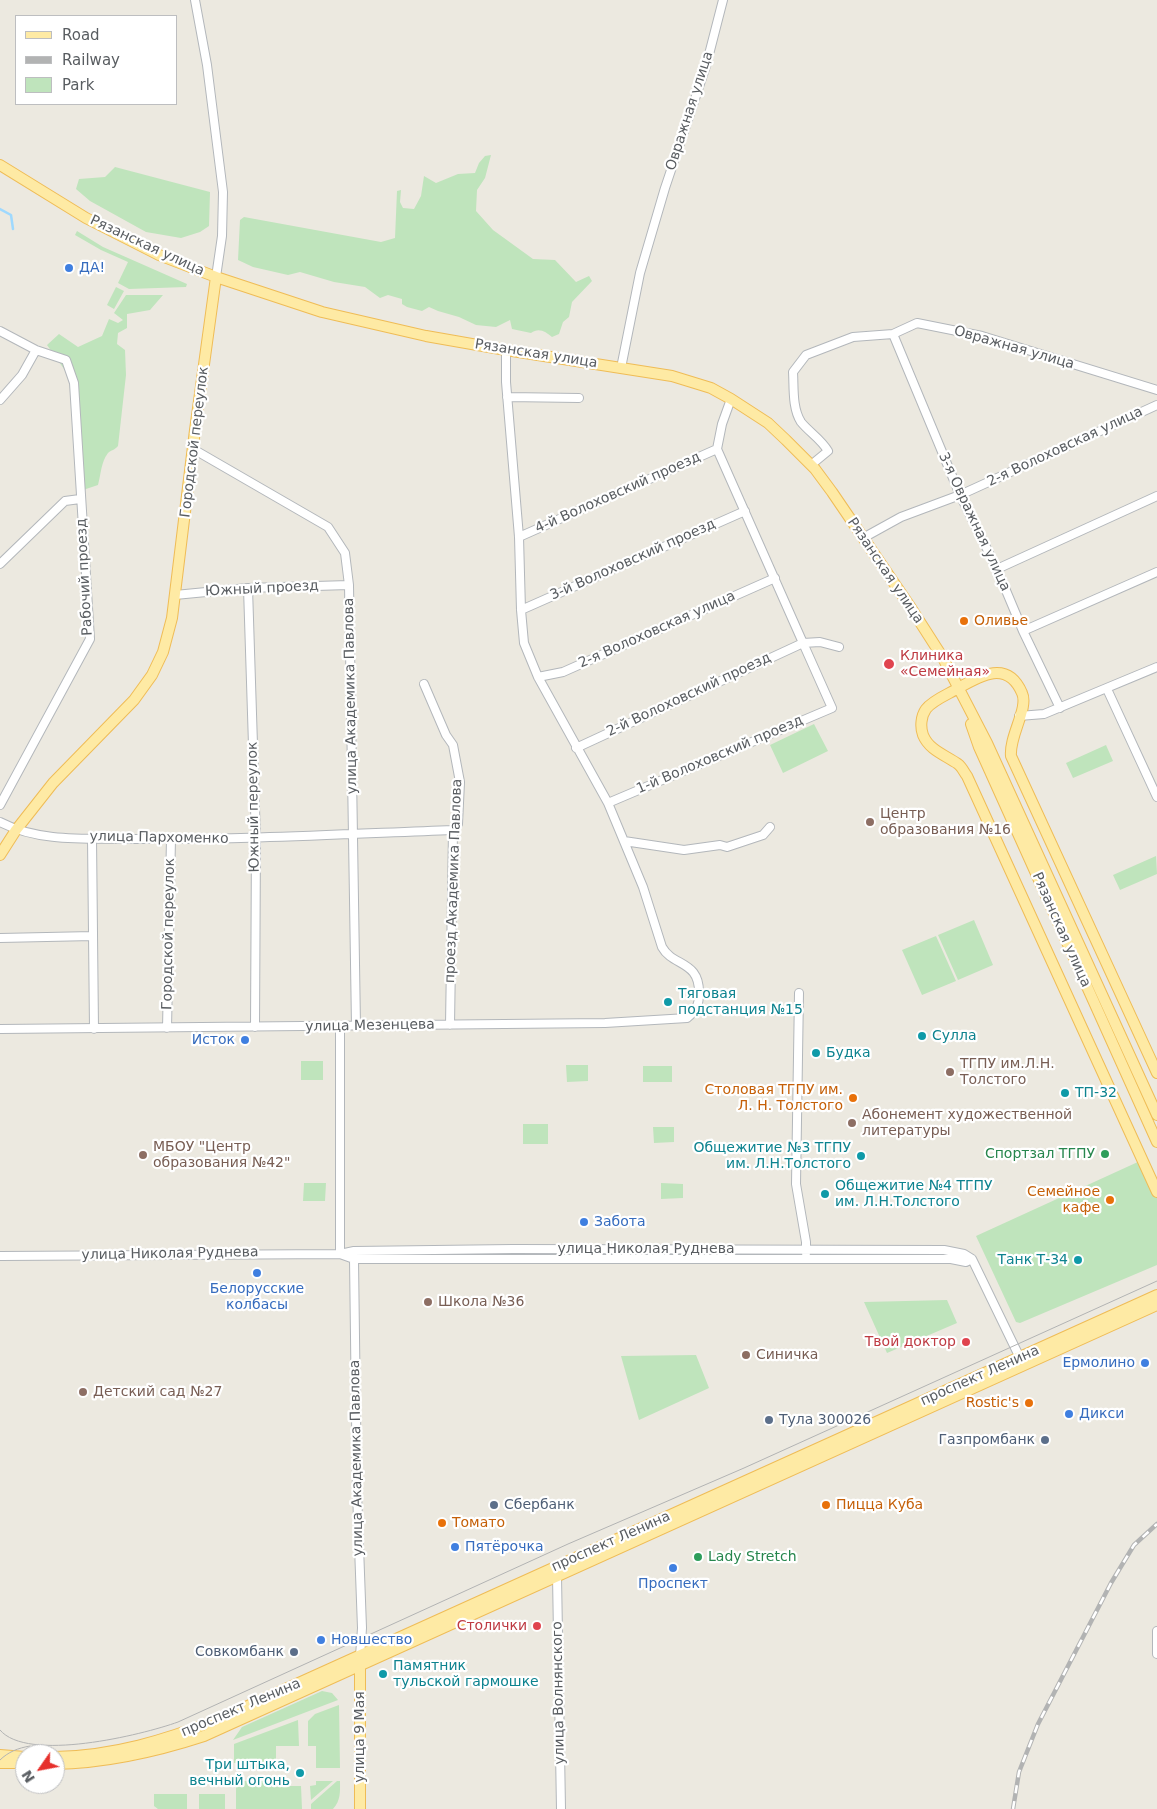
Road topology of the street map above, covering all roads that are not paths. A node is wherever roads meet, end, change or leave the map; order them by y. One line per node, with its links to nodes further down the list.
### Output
1 (195, 0): 4 (street, Городской переулок)
2 (723, 0): 9 (street, Овражная улица)
3 (0, 165): 4 (main road, Рязанская улица)
4 (216, 278): 8 (main road, Рязанская улица); 17 (main road, Городской переулок)
5 (0, 331): 7 (street)
6 (893, 334): 10 (street, Овражная улица); 18 (street, Овражная улица); 19 (street, 3-я Овражная улица)
7 (36, 350): 14 (street); 21 (street, Рабочий проезд)
8 (506, 350): 9 (main road, Рязанская улица); 11 (street, 4-й Волоховский проезд)
9 (620, 368): 13 (main road, Рязанская улица)
10 (1157, 390)
11 (507, 397): 12 (street); 23 (street, 4-й Волоховский проезд)
12 (579, 398)
13 (731, 399): 16 (street); 18 (main road, Рязанская улица)
14 (0, 400)
15 (1157, 405): 19 (street, 2-я Волоховская улица)
16 (717, 449): 22 (street); 23 (street, 4-й Волоховский проезд)
17 (193, 450): 29 (street, улица Академика Павлова); 31 (main road, Городской переулок)
18 (812, 465): 24 (main road, Рязанская улица)
19 (960, 495): 24 (street, 2-я Волоховская улица); 26 (street, 3-я Овражная улица)
20 (1157, 496): 26 (street)
21 (80, 499): 25 (street); 48 (street, Рабочий проезд)
22 (745, 511): 28 (street); 32 (street, 3-й Волоховский проезд)
23 (519, 537): 32 (street, 4-й Волоховский проезд)
24 (863, 538): 39 (main road, Рязанская улица)
25 (0, 564)
26 (997, 569): 33 (street, 3-я Овражная улица)
27 (1157, 572): 33 (street)
28 (775, 578): 34 (street); 37 (street, 2-я Волоховская улица)
29 (349, 585): 30 (street, Южный проезд); 53 (street, улица Академика Павлова)
30 (248, 588): 31 (street, Южный проезд); 56 (street, Южный переулок)
31 (175, 595): 51 (main road, Городской переулок)
32 (521, 610): 37 (street, 4-й Волоховский проезд)
33 (1023, 630): 41 (street, 3-я Овражная улица)
34 (803, 643): 35 (street); 43 (street, 2-й Волоховский проезд); 47 (street, 1-й Волоховский проезд)
35 (838, 647)
36 (1157, 667): 40 (street)
37 (538, 677): 43 (street, 4-й Волоховский проезд)
38 (424, 684): 52 (street, проезд Академика Павлова)
39 (958, 688): 42 (main road); 45 (main road, Рязанская улица); 72 (main road, Рязанская улица); 73 (main road)
40 (1108, 689): 41 (street); 46 (street)
41 (1060, 708): 42 (street)
42 (1019, 716): 44 (main road)
43 (576, 748): 47 (street, 4-й Волоховский проезд)
44 (1011, 756): 45 (main road); 70 (main road)
45 (1009, 790): 71 (main road, Рязанская улица)
46 (1157, 797)
47 (608, 803): 57 (street, 4-й Волоховский проезд)
48 (0, 805)
49 (0, 822): 51 (street, улица Пархоменко)
50 (770, 827): 57 (street)
51 (16, 830): 54 (street, улица Пархоменко); 58 (main road, Городской переулок)
52 (453, 830): 53 (street, улица Пархоменко); 63 (street, проезд Академика Павлова)
53 (354, 834): 56 (street, улица Пархоменко); 64 (street, улица Академика Павлова)
54 (92, 838): 55 (street, улица Пархоменко); 59 (street)
55 (171, 839): 56 (street, улица Пархоменко); 67 (street, Городской переулок)
56 (256, 839): 65 (street, Южный переулок)
57 (624, 841): 61 (street, 4-й Волоховский проезд)
58 (0, 855)
59 (93, 936): 60 (street); 69 (street)
60 (0, 938)
61 (693, 971): 63 (street, улица Мезенцева)
62 (799, 993): 74 (street)
63 (450, 1025): 64 (street, улица Мезенцева)
64 (356, 1026): 66 (street, улица Мезенцева)
65 (255, 1027): 66 (street, улица Мезенцева); 67 (street, улица Мезенцева)
66 (340, 1027): 75 (street)
67 (167, 1028): 69 (street, улица Мезенцева)
68 (0, 1029): 69 (street, улица Мезенцева)
69 (94, 1029)
70 (1157, 1073)
71 (1157, 1115)
72 (1157, 1142)
73 (1157, 1192)
74 (806, 1249): 75 (street, улица Николая Руднева); 76 (street, улица Николая Руднева); 78 (street)
75 (340, 1254): 77 (street, улица Николая Руднева); 79 (street, улица Николая Руднева)
76 (952, 1255): 78 (street, улица Николая Руднева); 82 (street, улица Николая Руднева)
77 (0, 1256)
78 (805, 1258): 79 (street, улица Николая Руднева)
79 (354, 1259): 86 (street, улица Академика Павлова)
80 (1157, 1295): 82 (main road, проспект Ленина)
81 (1157, 1305): 82 (main road, проспект Ленина)
82 (1021, 1362): 83 (main road, проспект Ленина); 86 (main road, проспект Ленина)
83 (557, 1576): 86 (main road, проспект Ленина); 94 (street, улица Волнянского)
84 (1157, 1632): 85 (street)
85 (1157, 1654)
86 (360, 1661): 89 (main road, проспект Ленина); 92 (main road, проспект Ленина); 93 (main road, улица 9 Мая)
87 (0, 1755): 88 (main road)
88 (15, 1756)
89 (65, 1756)
90 (0, 1763): 91 (main road)
91 (15, 1763)
92 (65, 1763)
93 (360, 1809)
94 (561, 1809)

